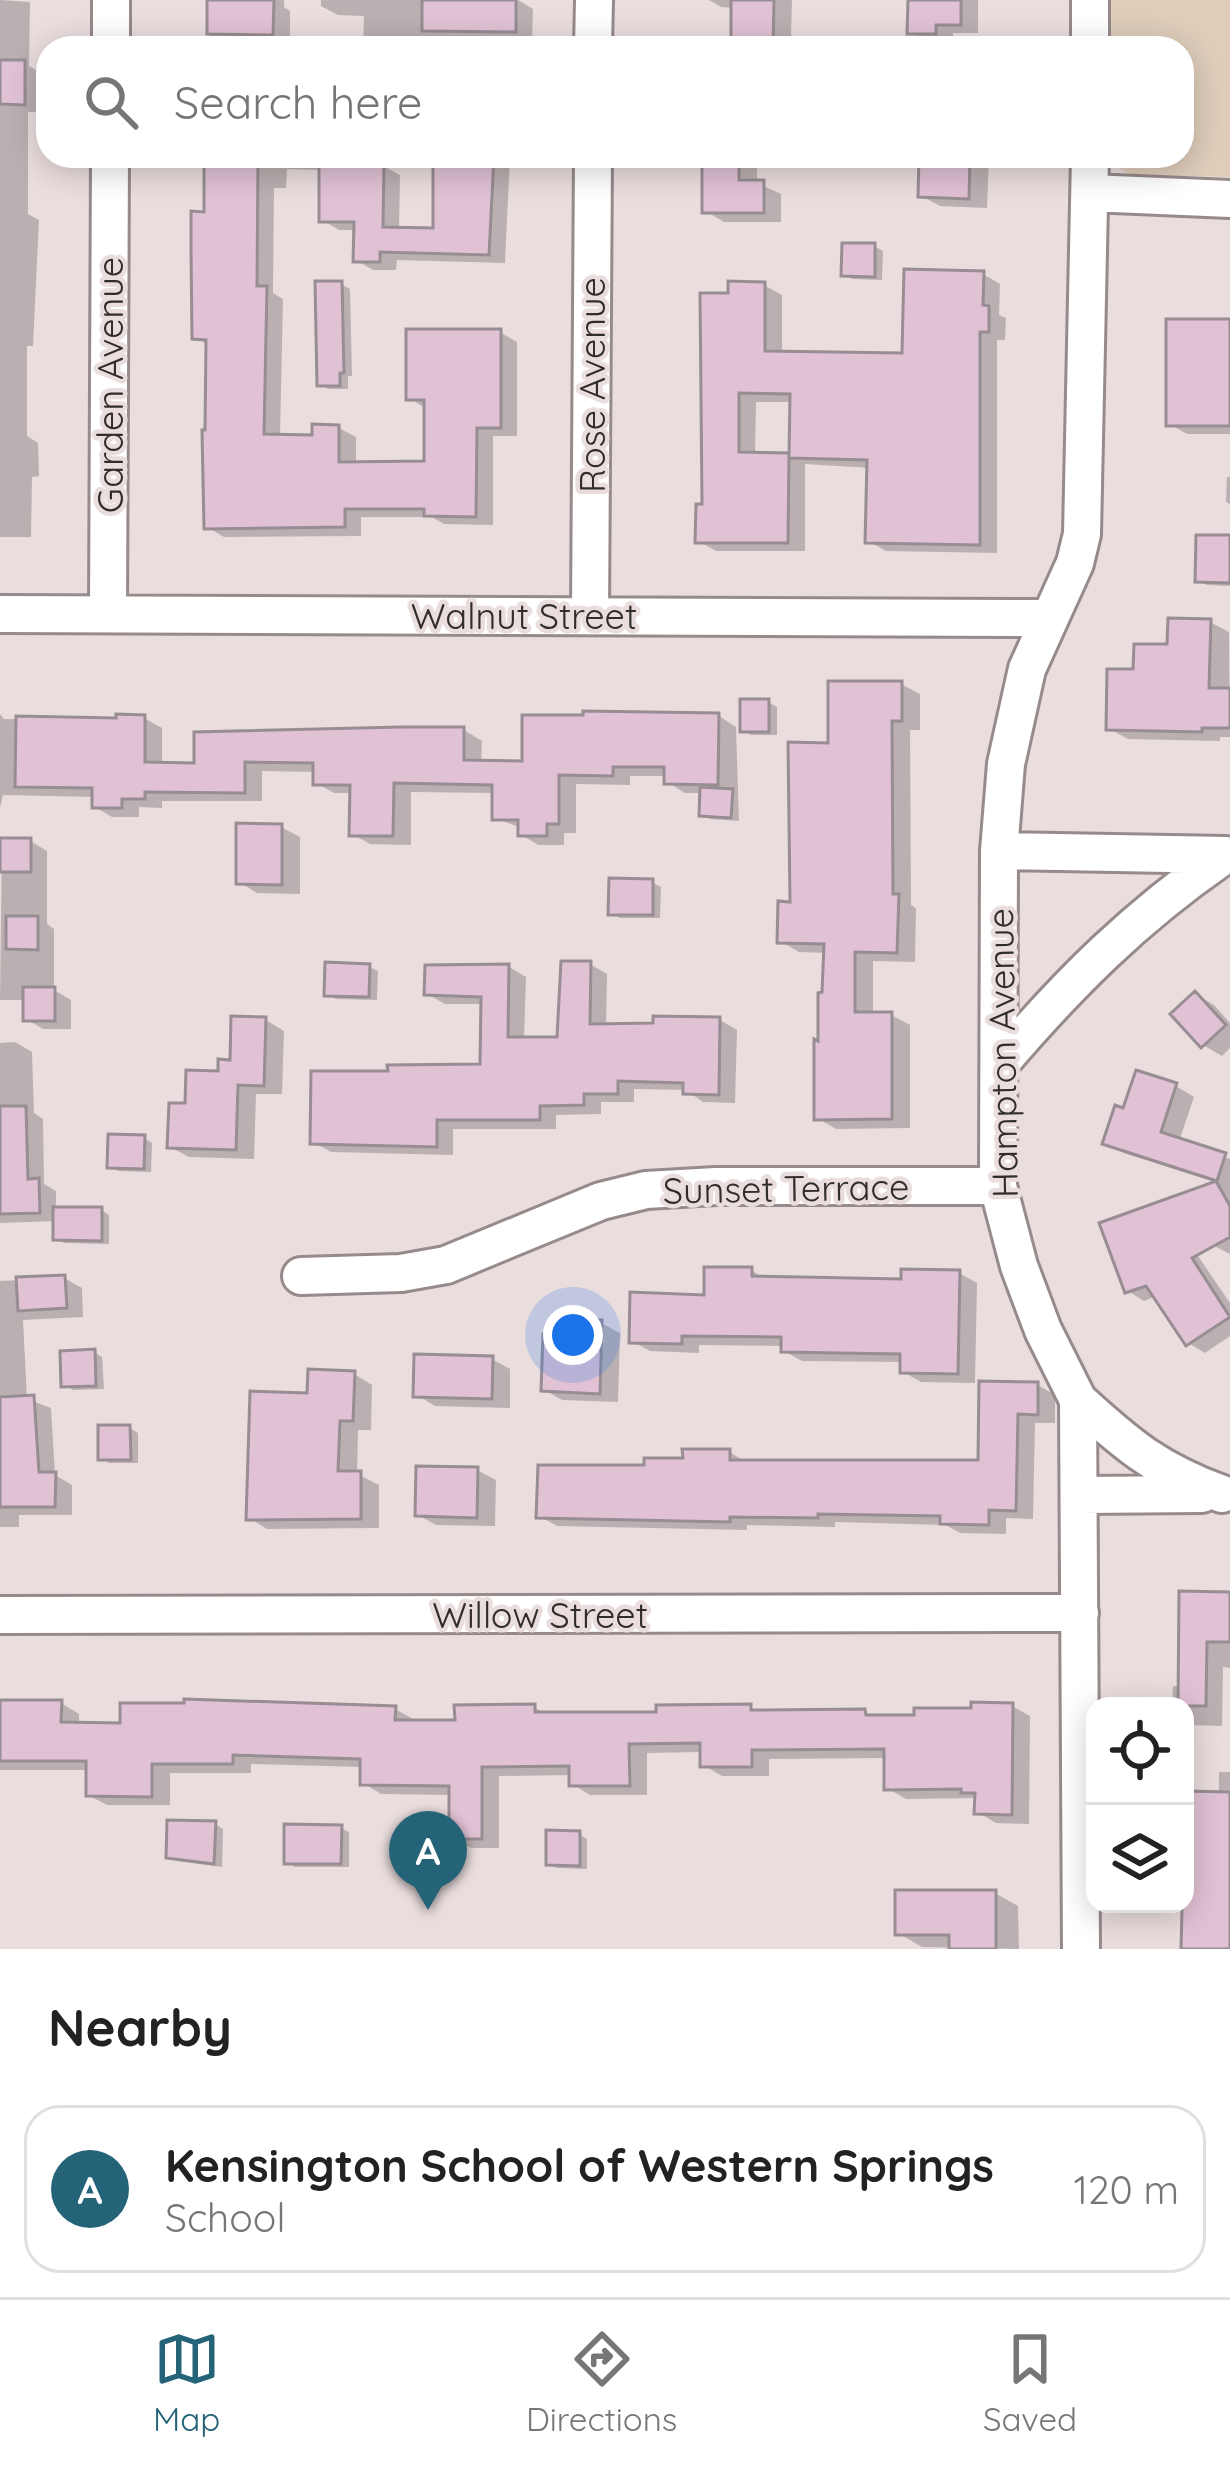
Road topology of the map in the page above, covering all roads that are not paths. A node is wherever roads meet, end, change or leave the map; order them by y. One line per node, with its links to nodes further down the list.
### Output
1 (111, 0): 4 (street)
2 (593, 0): 5 (street)
3 (1090, 0): 6 (street)
4 (111, 36)
5 (593, 36)
6 (1090, 36)
7 (110, 168): 12 (street, Garden Avenue)
8 (593, 168): 13 (street, Rose Avenue)
9 (1090, 174): 10 (street); 14 (street, Hampton Avenue)
10 (1230, 199)
11 (0, 614): 12 (street, Walnut Street)
12 (108, 614): 13 (street, Walnut Street)
13 (590, 615): 14 (street, Walnut Street)
14 (1048, 618): 15 (street, Hampton Avenue)
15 (999, 851): 16 (street); 17 (street, Hampton Avenue)
16 (1227, 855): 17 (street)
17 (999, 1065): 18 (street, Hampton Avenue)
18 (998, 1186): 19 (street, Sunset Terrace); 20 (street, Hampton Avenue)
19 (301, 1276)
20 (1078, 1400): 21 (street); 22 (street, Hampton Avenue)
21 (1226, 1494): 22 (street)
22 (1081, 1495): 23 (street, Hampton Avenue)
23 (1080, 1613): 24 (street, Willow Street); 25 (street, Hampton Avenue)
24 (0, 1615)
25 (1082, 1949)

